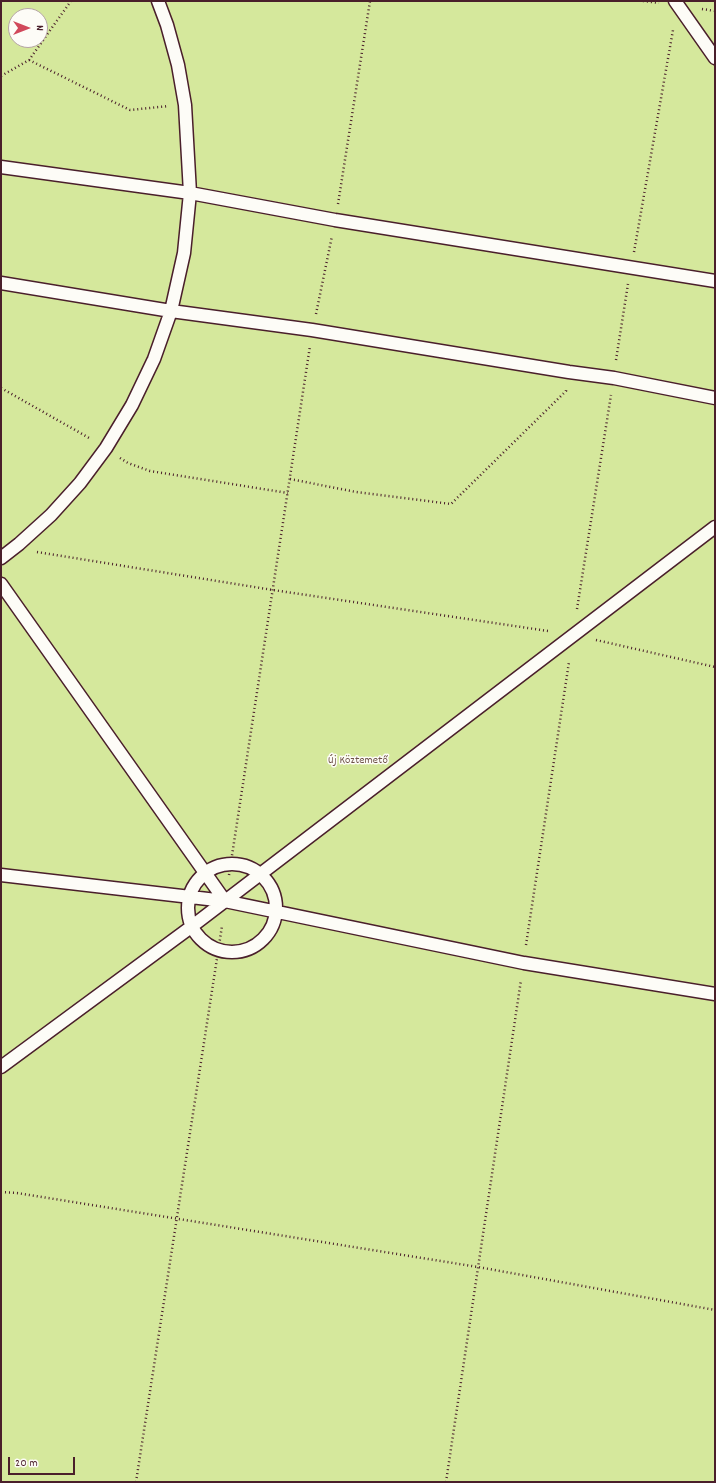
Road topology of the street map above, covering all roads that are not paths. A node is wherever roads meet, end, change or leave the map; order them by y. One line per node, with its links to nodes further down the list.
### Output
1 (158, 1): 5 (lane)
2 (677, 3): 3 (lane)
3 (715, 58)
4 (1, 167): 5 (lane)
5 (190, 193): 6 (lane); 8 (lane)
6 (715, 281)
7 (1, 283): 8 (lane)
8 (171, 311): 9 (lane); 11 (lane)
9 (715, 398)
10 (715, 527): 14 (lane)
11 (1, 558)
12 (1, 584): 13 (lane)
13 (205, 872): 14 (lane); 16 (lane); 17 (lane)
14 (260, 874): 17 (lane); 18 (lane)
15 (1, 875): 16 (lane)
16 (189, 896): 17 (lane); 19 (lane)
17 (225, 901): 18 (lane); 19 (lane)
18 (277, 912): 19 (lane); 20 (lane)
19 (191, 927): 21 (lane)
20 (715, 994)
21 (1, 1067)

